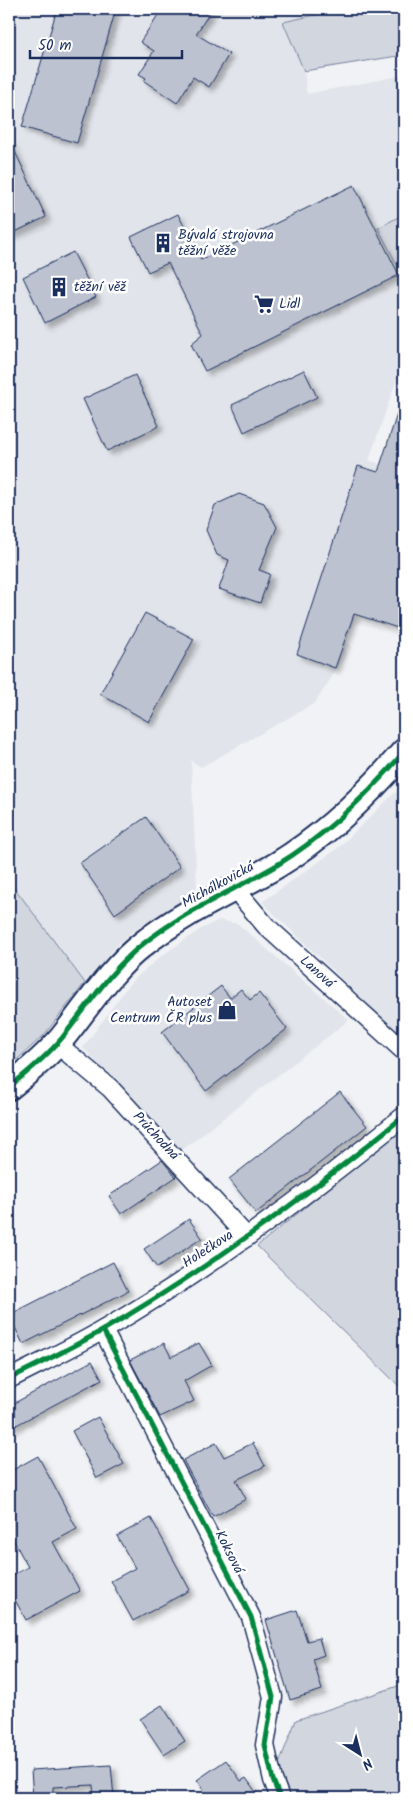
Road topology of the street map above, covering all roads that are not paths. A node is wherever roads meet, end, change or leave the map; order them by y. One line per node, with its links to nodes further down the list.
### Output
1 (404, 752): 2 (street, Michálkovická)
2 (234, 888): 3 (street, Michálkovická); 4 (street, Lanová)
3 (57, 1044): 5 (street, Michálkovická); 7 (street, Průchodná)
4 (404, 1051)
5 (9, 1087)
6 (404, 1116): 7 (street, Holečkova)
7 (247, 1237): 8 (street, Holečkova)
8 (103, 1330): 9 (street, Holečkova); 10 (street, Koksová)
9 (9, 1379)
10 (280, 1798)

